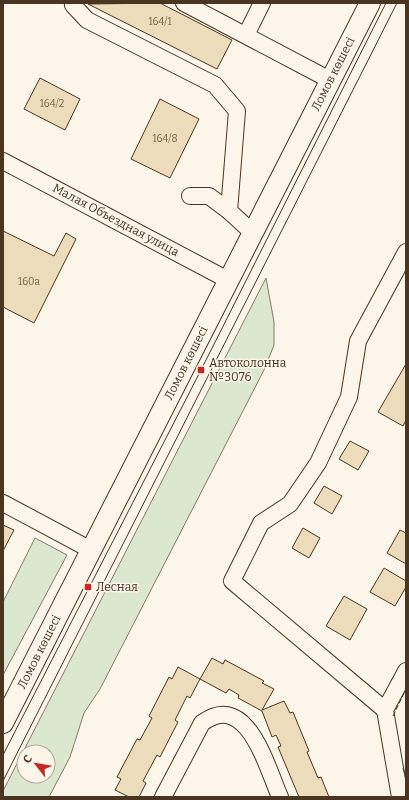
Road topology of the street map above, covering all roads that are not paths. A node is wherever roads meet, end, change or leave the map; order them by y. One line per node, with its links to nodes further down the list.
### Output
1 (74, 3): 9 (street)
2 (184, 3): 5 (street)
3 (262, 3): 5 (street)
4 (370, 3): 6 (main road, Ломов көшесі)
5 (246, 35): 6 (street)
6 (330, 80): 10 (main road, Ломов көшесі)
7 (3, 161): 12 (street, Малая Объездная улица)
8 (190, 196): 9 (street)
9 (230, 211): 10 (street)
10 (254, 233): 12 (main road, Ломов көшесі)
11 (406, 252): 16 (street)
12 (228, 280): 14 (main road, Ломов көшесі)
13 (3, 503): 14 (street)
14 (91, 550): 17 (main road, Ломов көшесі)
15 (406, 671): 16 (street)
16 (385, 710): 20 (street)
17 (3, 723)
18 (163, 797): 19 (street)
19 (280, 797)
20 (400, 797)

